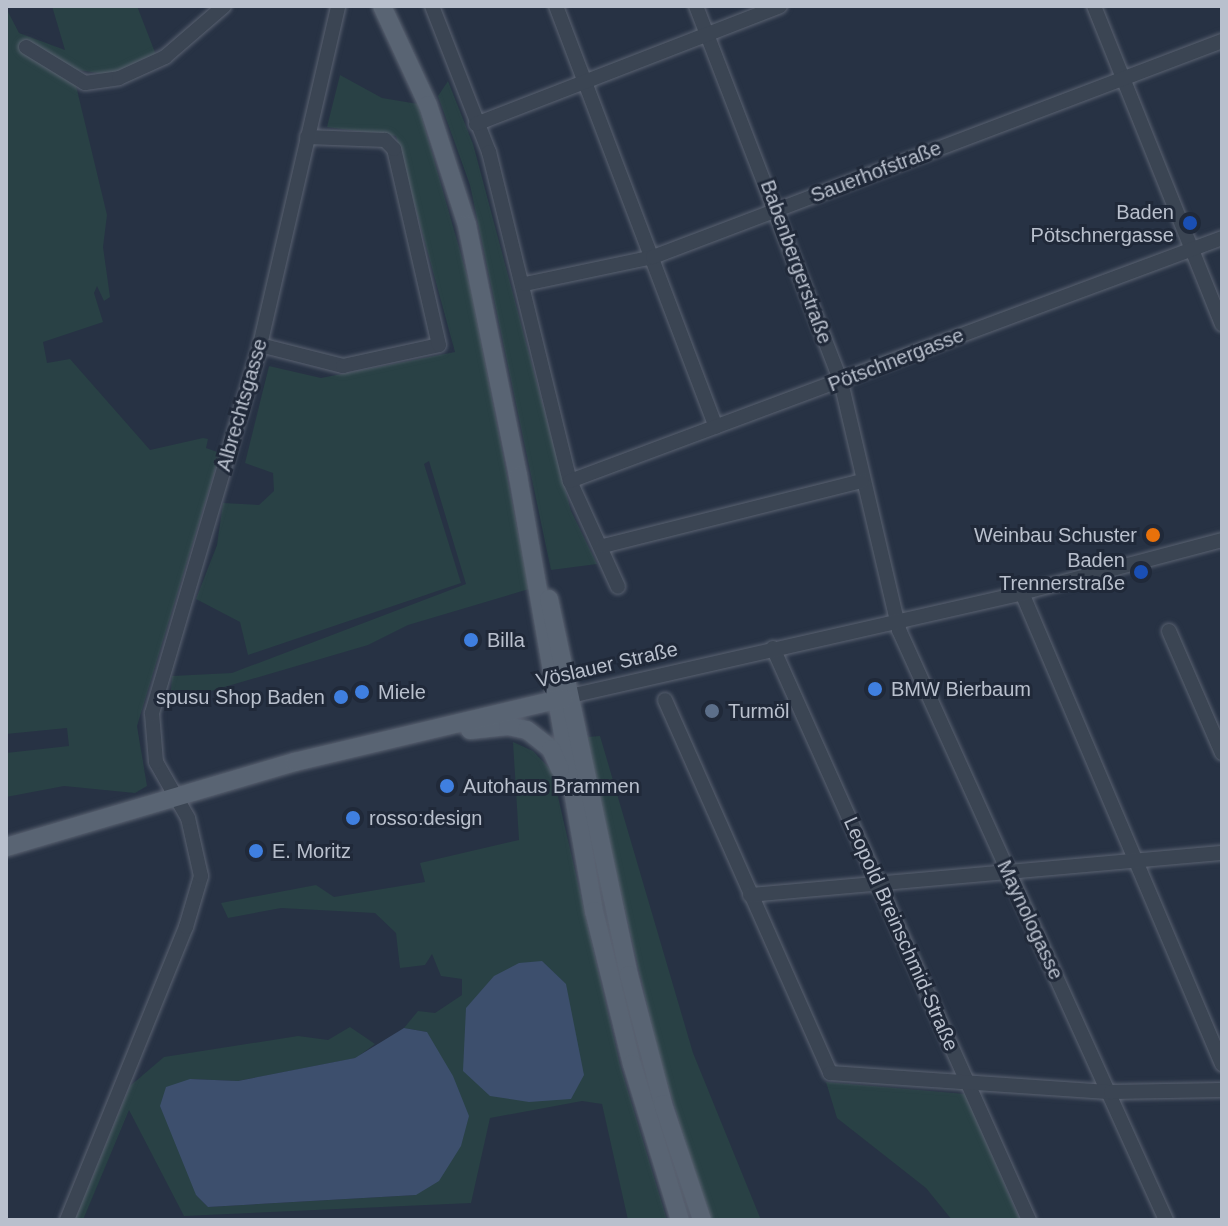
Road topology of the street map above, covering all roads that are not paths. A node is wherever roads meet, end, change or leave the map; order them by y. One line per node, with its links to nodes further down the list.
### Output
1 (224, 6): 11 (street)
2 (338, 6): 15 (street, Albrechtsgasse)
3 (382, 6): 34 (main road)
4 (432, 6): 14 (street)
5 (556, 6): 13 (street)
6 (696, 6): 9 (street, Babenbergerstraße)
7 (780, 6): 9 (street)
8 (1094, 6): 12 (street)
9 (709, 33): 13 (street); 16 (street, Babenbergerstraße)
10 (1222, 41): 12 (street, Sauerhofstraße)
11 (26, 47)
12 (1121, 78): 16 (street, Sauerhofstraße); 18 (street)
13 (586, 82): 14 (street); 19 (street)
14 (476, 124): 20 (street)
15 (307, 137): 22 (street, Albrechtsgasse); 22 (street)
16 (778, 209): 19 (street, Sauerhofstraße); 23 (street, Babenbergerstraße)
17 (1222, 238): 18 (street, Pötschnergasse)
18 (1190, 249): 21 (street); 23 (street, Pötschnergasse)
19 (653, 257): 20 (street, Sauerhofstraße); 24 (street)
20 (525, 284): 25 (street)
21 (1222, 324)
22 (260, 345): 38 (street, Albrechtsgasse)
23 (841, 382): 24 (street, Pötschnergasse); 26 (street, Babenbergerstraße)
24 (716, 427): 25 (street, Pötschnergasse)
25 (570, 481): 28 (street)
26 (862, 481): 28 (street); 31 (street, Babenbergerstraße)
27 (1222, 540): 30 (street, Vöslauer Straße)
28 (603, 546): 29 (street)
29 (618, 587)
30 (1022, 593): 31 (street, Vöslauer Straße); 42 (street)
31 (895, 618): 33 (street, Vöslauer Straße); 43 (street, Maynologasse)
32 (1169, 631): 37 (street)
33 (773, 648): 34 (street, Vöslauer Straße); 44 (street, Leopold Breinschmid-Straße)
34 (562, 698): 36 (main road, Vöslauer Straße); 39 (main road); 52 (main road)
35 (665, 700): 45 (street)
36 (440, 727): 38 (main road, Vöslauer Straße); 39 (main road)
37 (1222, 753)
38 (175, 798): 40 (main road, Vöslauer Straße); 50 (street, Albrechtsgasse)
39 (581, 845): 51 (main road)
40 (6, 847)
41 (1222, 853): 42 (street)
42 (1136, 861): 43 (street); 46 (street)
43 (1008, 873): 44 (street); 49 (street, Maynologasse)
44 (880, 885): 45 (street); 47 (street, Leopold Breinschmid-Straße)
45 (750, 895): 47 (street)
46 (1222, 1064)
47 (970, 1086): 49 (street); 53 (street, Leopold Breinschmid-Straße)
48 (1222, 1090): 49 (street)
49 (1111, 1092): 54 (street, Maynologasse)
50 (67, 1220)
51 (680, 1220)
52 (702, 1220)
53 (1029, 1220)
54 (1166, 1220)

